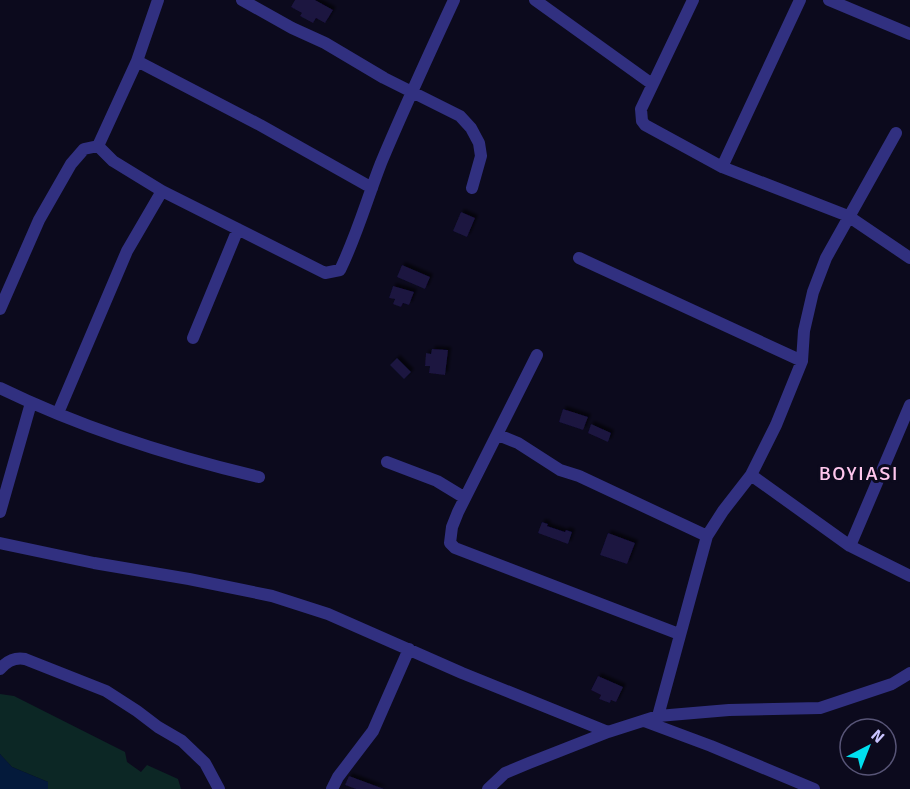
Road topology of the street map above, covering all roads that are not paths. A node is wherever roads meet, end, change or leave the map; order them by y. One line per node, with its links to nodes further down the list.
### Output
1 (158, 0): 9 (street)
2 (242, 0): 11 (street)
3 (454, 0): 11 (street)
4 (535, 0): 10 (street)
5 (693, 0): 10 (street)
6 (800, 0): 14 (street)
7 (829, 0): 8 (street)
8 (910, 34)
9 (136, 61): 13 (street); 15 (street)
10 (652, 84): 14 (street)
11 (412, 90): 15 (street); 16 (street)
12 (896, 133): 18 (street)
13 (98, 146): 17 (street); 22 (street)
14 (722, 167): 18 (street)
15 (372, 188): 19 (street)
16 (472, 188)
17 (162, 191): 19 (street); 29 (street)
18 (848, 216): 21 (street); 25 (street)
19 (238, 229): 23 (street)
20 (579, 258): 25 (street)
21 (910, 258)
22 (0, 309)
23 (193, 338)
24 (537, 355): 30 (street)
25 (802, 361): 32 (street)
26 (0, 388): 27 (street)
27 (31, 403): 29 (street); 35 (street)
28 (910, 405): 38 (street)
29 (58, 413): 33 (street)
30 (498, 435): 34 (street); 36 (street)
31 (387, 462): 34 (street)
32 (751, 475): 36 (street); 38 (street)
33 (259, 477)
34 (465, 498): 40 (street)
35 (0, 512)
36 (707, 536): 40 (street)
37 (0, 543): 41 (street)
38 (850, 546): 39 (street)
39 (910, 576)
40 (679, 634): 44 (street)
41 (409, 649): 46 (street); 48 (street)
42 (0, 669): 47 (street)
43 (910, 674): 44 (street)
44 (658, 716): 45 (street)
45 (644, 721): 46 (street); 50 (street)
46 (608, 732): 49 (street)
47 (219, 789)
48 (332, 789)
49 (488, 789)
50 (814, 789)

